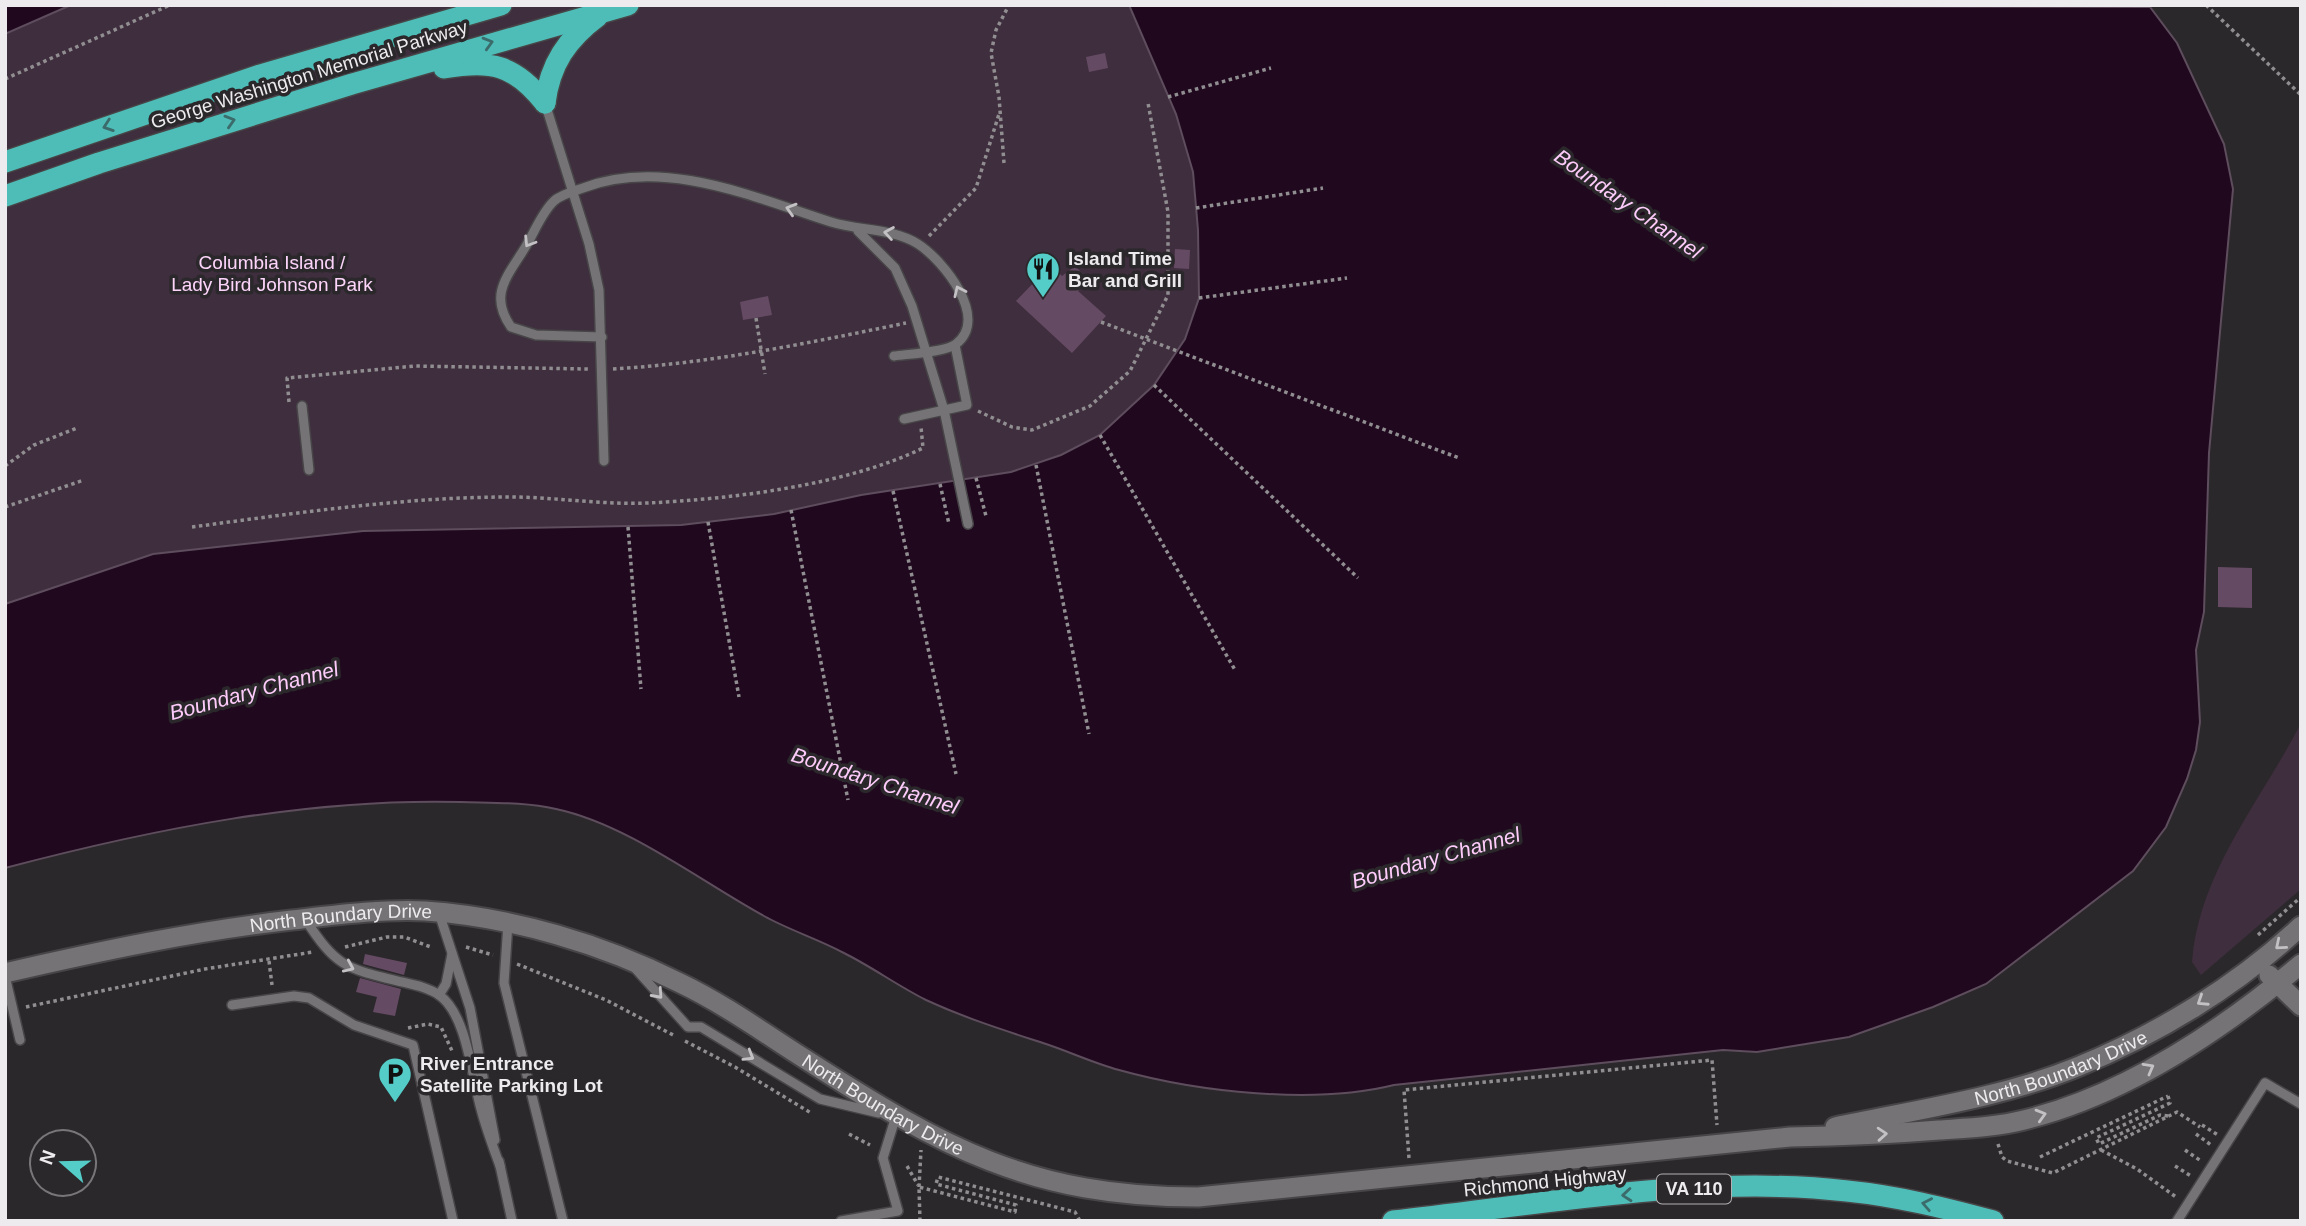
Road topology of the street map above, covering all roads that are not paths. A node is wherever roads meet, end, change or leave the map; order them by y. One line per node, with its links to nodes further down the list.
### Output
1 (501, 5): 6 (highway, George Washington Memorial Parkway, one-way to 6)
2 (628, 5): 3 (highway, George Washington Memorial Parkway)
3 (603, 12): 4 (highway, George Washington Memorial Parkway, one-way to 3); 5 (highway)
4 (352, 84): 5 (highway); 8 (highway, George Washington Memorial Parkway, one-way to 4)
5 (545, 103): 7 (lane)
6 (5, 162)
7 (572, 192): 9 (lane, one-way to 7); 10 (lane); 10 (lane, one-way to 10)
8 (5, 196)
9 (856, 230): 11 (lane, one-way to 9); 12 (lane)
10 (602, 337): 17 (lane)
11 (955, 345): 12 (lane); 15 (lane)
12 (924, 352): 13 (lane); 15 (lane)
13 (894, 356)
14 (302, 406): 18 (lane)
15 (944, 410): 16 (lane); 19 (lane)
16 (904, 419)
17 (604, 461)
18 (309, 470)
19 (968, 524)
20 (439, 912): 21 (street, North Boundary Drive); 22 (street, North Boundary Drive); 24 (lane)
21 (304, 918): 28 (street, North Boundary Drive); 30 (lane, one-way to 30)
22 (508, 923): 25 (street, North Boundary Drive); 40 (lane)
23 (2301, 926): 26 (street, North Boundary Drive, one-way to 26)
24 (452, 947): 30 (lane); 37 (lane)
25 (628, 961): 35 (street, North Boundary Drive); 35 (lane, one-way to 35)
26 (2258, 963): 29 (street); 36 (street, North Boundary Drive, one-way to 36)
27 (2301, 964): 29 (street, North Boundary Drive)
28 (5, 975): 33 (lane)
29 (2277, 984): 32 (street); 36 (street, North Boundary Drive, one-way to 29)
30 (439, 995): 37 (lane)
31 (232, 1004): 38 (lane)
32 (2301, 1006)
33 (20, 1040)
34 (2301, 1104): 44 (lane)
35 (896, 1116): 36 (street, North Boundary Drive); 41 (lane)
36 (1790, 1137)
37 (499, 1166): 39 (lane)
38 (453, 1221)
39 (512, 1221)
40 (563, 1221)
41 (841, 1221)
42 (1393, 1221): 43 (highway, Richmond Highway / VA 110, one-way to 42)
43 (1993, 1221)
44 (2178, 1221)

